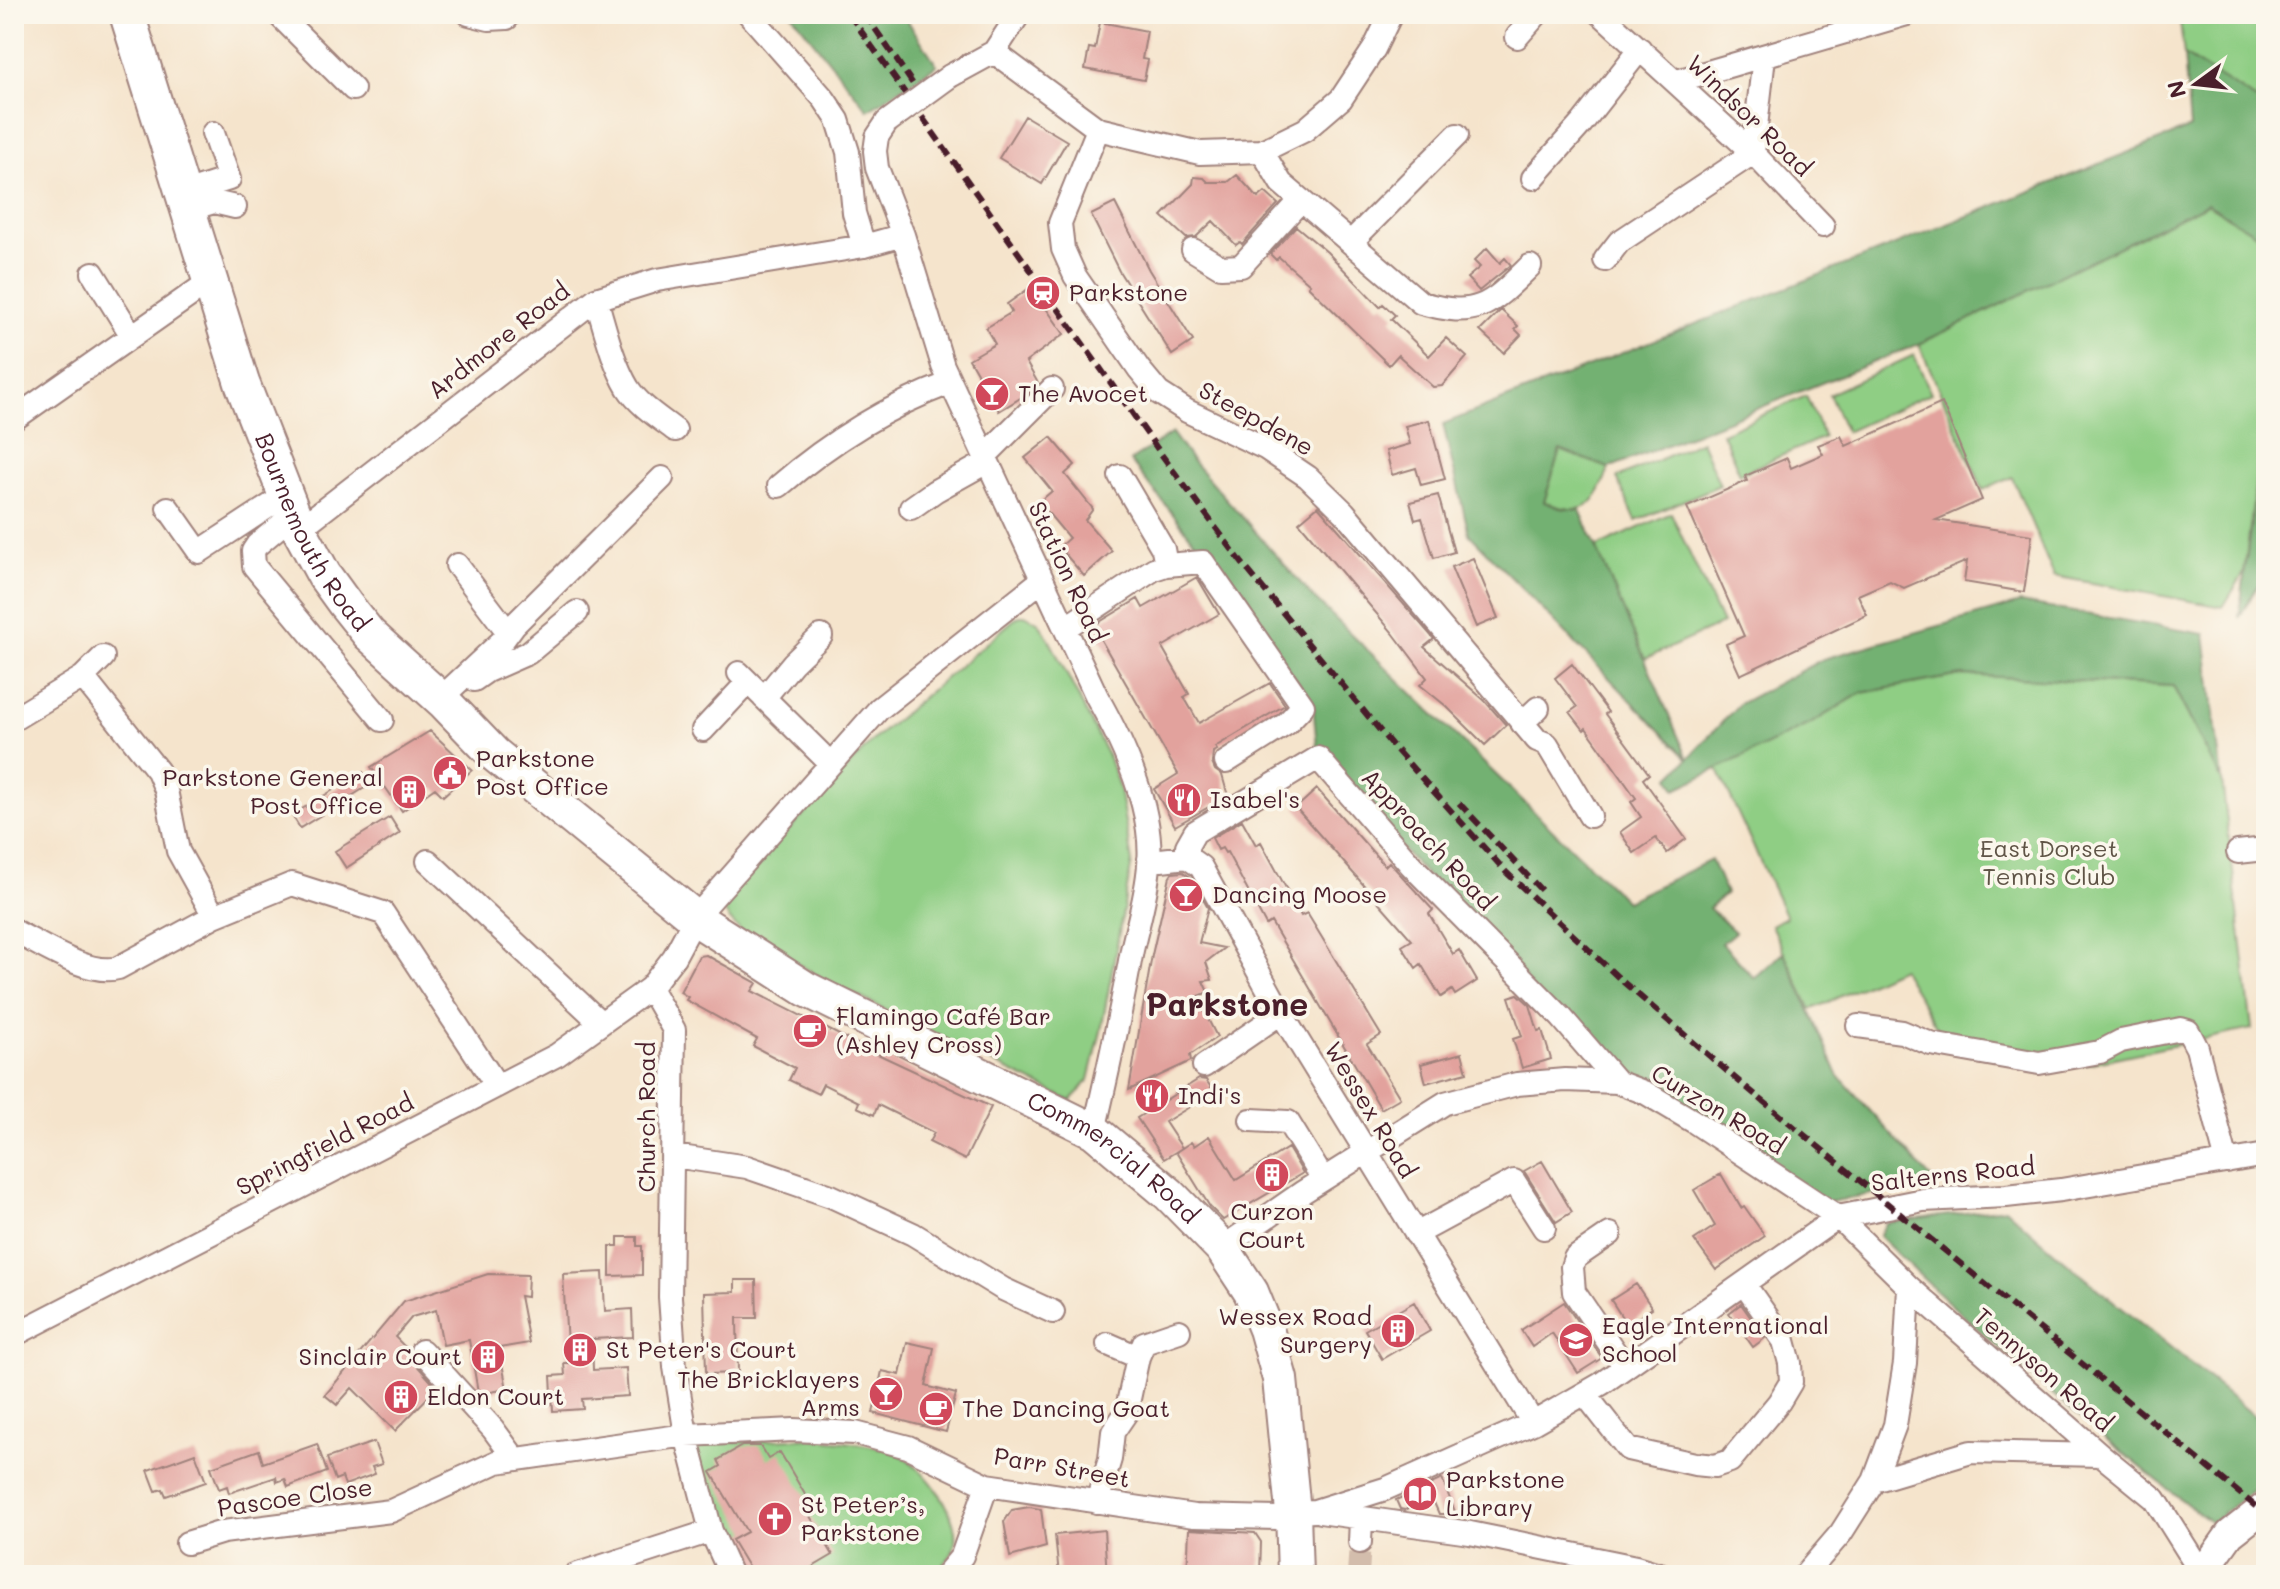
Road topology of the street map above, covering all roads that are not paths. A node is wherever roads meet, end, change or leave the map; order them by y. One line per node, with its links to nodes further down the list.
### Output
1 (278, 14): 16 (street)
2 (469, 14): 9 (street)
3 (749, 14): 29 (street)
4 (1019, 14): 13 (street)
5 (1391, 14): 20 (street)
6 (1537, 14): 11 (street)
7 (1601, 14): 12 (street, Windsor Road)
8 (1907, 14): 14 (street)
9 (507, 18)
10 (136, 19): 24 (highway, Bournemouth Road)
11 (1517, 37)
12 (1640, 49): 15 (street, Windsor Road); 22 (street)
13 (994, 52): 17 (street); 27 (street, Station Road, bridge)
14 (1764, 57): 15 (street); 21 (street)
15 (1677, 81): 21 (street, Windsor Road)
16 (353, 89)
17 (1098, 129): 20 (street); 64 (street, Steepdene)
18 (213, 133): 24 (street)
19 (1457, 135): 28 (street)
20 (1262, 151): 23 (street)
21 (1753, 153): 26 (street, Windsor Road); 31 (street)
22 (1533, 178)
23 (1301, 200): 28 (street); 30 (street)
24 (184, 202): 25 (street); 34 (highway, Bournemouth Road)
25 (235, 207)
26 (1823, 226)
27 (903, 235): 29 (street, Ardmore Road); 37 (street, Station Road)
28 (1352, 241): 32 (street)
29 (864, 246): 35 (street, Ardmore Road)
30 (1193, 250)
31 (1605, 260)
32 (1530, 266)
33 (93, 273): 36 (street)
34 (209, 282): 36 (street); 47 (highway, Bournemouth Road)
35 (596, 299): 40 (street); 47 (street, Ardmore Road)
36 (132, 336): 39 (street)
37 (950, 383): 41 (street, Station Road); 44 (street)
38 (1052, 389): 41 (street)
39 (14, 419)
40 (675, 430)
41 (986, 459): 46 (street); 50 (street, Station Road)
42 (1120, 476): 49 (street)
43 (662, 478): 53 (street)
44 (779, 486)
45 (168, 508): 47 (street)
46 (911, 508)
47 (293, 513): 58 (highway, Bournemouth Road); 60 (street)
48 (457, 565): 53 (street)
49 (1166, 565): 52 (street); 62 (street)
50 (1042, 580): 52 (street, Station Road); 63 (street)
51 (577, 612): 58 (street)
52 (1065, 628): 68 (street, Station Road)
53 (508, 632): 58 (street)
54 (821, 636): 57 (street)
55 (103, 657): 56 (street)
56 (83, 677): 59 (street); 70 (street)
57 (764, 698): 61 (street); 63 (street)
58 (443, 701): 71 (highway, Bournemouth Road)
59 (14, 719)
60 (382, 720)
61 (703, 730)
62 (1226, 762)
63 (830, 763): 71 (street)
64 (1590, 816)
65 (2266, 849): 66 (street)
66 (2238, 852)
67 (1187, 857): 68 (street); 74 (street, Wessex Road); 78 (street, Approach Road)
68 (1149, 859): 81 (street, Station Road)
69 (428, 861): 75 (street)
70 (214, 916): 72 (street); 79 (street)
71 (695, 918): 73 (street); 81 (highway, Commercial Road)
72 (14, 931)
73 (650, 988): 75 (street, Springfield Road); 84 (street, Church Road)
74 (1281, 1013): 77 (street); 82 (street, Wessex Road)
75 (601, 1023): 79 (street, Springfield Road)
76 (1858, 1026): 85 (street)
77 (1204, 1066)
78 (1617, 1082): 82 (street, Curzon Road); 87 (street, Curzon Road)
79 (497, 1086): 96 (street, Springfield Road)
80 (1251, 1120): 86 (street)
81 (1094, 1131): 91 (highway, Commercial Road)
82 (1365, 1152): 86 (street, Curzon Road); 89 (street, Wessex Road)
83 (2266, 1155): 85 (street, Salterns Road)
84 (674, 1156): 94 (street); 103 (street, Church Road)
85 (2227, 1162): 87 (street, Salterns Road)
86 (1323, 1179): 91 (street, Curzon Road)
87 (1838, 1217): 92 (street, Salterns Road); 93 (street, Tennyson Road)
88 (1544, 1228): 89 (street)
89 (1416, 1234): 102 (street, Wessex Road)
90 (1610, 1234): 100 (street)
91 (1222, 1248): 111 (highway, Commercial Road)
92 (1744, 1284): 100 (street, Salterns Road); 101 (street)
93 (1909, 1287): 104 (street, Tennyson Road); 106 (street)
94 (1053, 1312)
95 (1179, 1331): 99 (street)
96 (14, 1335)
97 (1108, 1344): 99 (street)
98 (422, 1351): 105 (street)
99 (1138, 1357): 109 (street)
100 (1625, 1367): 101 (street, Salterns Road)
101 (1585, 1394): 102 (street, Salterns Road)
102 (1533, 1423): 108 (street, Salterns Road)
103 (686, 1435): 105 (street, Pascoe Close); 107 (street, Parr Street); 114 (street, Church Road)
104 (2101, 1455): 106 (street); 117 (street, Tennyson Road)
105 (515, 1459): 116 (street, Pascoe Close)
106 (1874, 1481): 123 (street)
107 (987, 1485): 109 (street, Parr Street); 120 (street)
108 (1385, 1489): 111 (street, Salterns Road); 113 (street)
109 (1097, 1502): 111 (street, Parr Street)
110 (2266, 1506): 117 (main road)
111 (1304, 1512): 112 (street); 121 (highway, Commercial Road)
112 (1361, 1519): 113 (street); 115 (street)
113 (1390, 1523): 122 (street)
114 (711, 1531): 118 (street); 119 (street, Church Road)
115 (1360, 1542)
116 (187, 1543)
117 (2201, 1574)
118 (575, 1575)
119 (731, 1575)
120 (946, 1575)
121 (1295, 1575)
122 (1662, 1575)
123 (1805, 1575)

